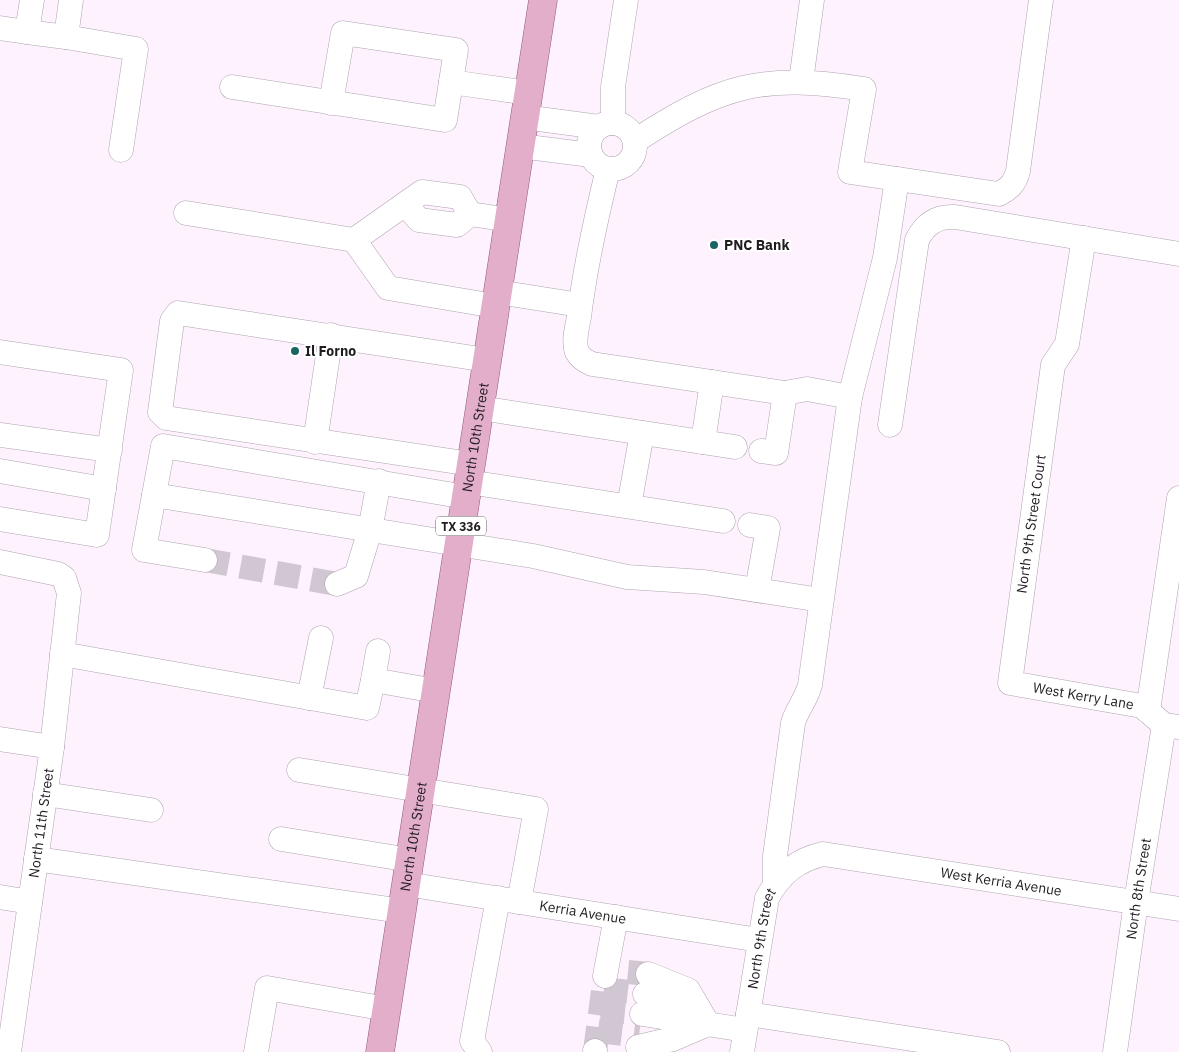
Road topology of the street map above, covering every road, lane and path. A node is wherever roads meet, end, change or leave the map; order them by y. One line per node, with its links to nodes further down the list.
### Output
1 (32, 0): 8 (street)
2 (71, 0): 9 (street)
3 (543, 0): 14 (main road, North 10th Street / TX 336)
4 (626, 0): 15 (street)
5 (812, 0): 10 (street)
6 (1041, 0): 20 (street)
7 (0, 28): 8 (street)
8 (27, 32): 9 (street)
9 (66, 37): 18 (street)
10 (801, 81): 16 (street); 20 (street)
11 (451, 82): 13 (street); 13 (street); 14 (street)
12 (232, 87): 13 (street)
13 (331, 103)
14 (526, 105): 15 (street); 17 (main road, North 10th Street / TX 336)
15 (606, 125): 16 (street); 19 (street)
16 (635, 141): 19 (street)
17 (520, 146): 19 (street); 22 (main road, North 10th Street / TX 336)
18 (121, 150)
19 (599, 162): 27 (street)
20 (897, 179): 33 (street)
21 (186, 213): 24 (street)
22 (509, 220): 24 (street); 26 (main road, North 10th Street / TX 336)
23 (1084, 238): 25 (street); 35 (street); 64 (street, North 9th Street Court)
24 (354, 240): 26 (street)
25 (1179, 254)
26 (497, 299): 27 (street); 30 (main road, North 10th Street / TX 336)
27 (580, 304): 31 (street)
28 (331, 335): 30 (street); 38 (street); 38 (street)
29 (0, 352): 41 (street)
30 (487, 360): 34 (main road, North 10th Street / TX 336)
31 (712, 382): 32 (street); 39 (street)
32 (785, 393): 33 (street); 42 (street)
33 (850, 397): 59 (street)
34 (480, 408): 36 (street); 45 (main road, North 10th Street / TX 336)
35 (890, 425)
36 (642, 433): 39 (street); 49 (street)
37 (0, 435): 41 (street)
38 (315, 442): 45 (street)
39 (703, 442): 40 (street)
40 (735, 447)
41 (110, 450): 46 (street)
42 (761, 451)
43 (0, 471): 46 (street)
44 (379, 481): 45 (street); 47 (street); 53 (street)
45 (468, 481): 49 (street); 54 (main road, North 10th Street / TX 336)
46 (104, 488): 50 (street)
47 (154, 495): 53 (street); 55 (street)
48 (1179, 498): 67 (street, North 8th Street)
49 (629, 506): 51 (street)
50 (0, 519)
51 (724, 521)
52 (750, 525): 58 (street)
53 (370, 530): 54 (street); 57 (street)
54 (458, 545): 58 (street); 65 (main road, North 10th Street / TX 336)
55 (205, 560)
56 (0, 562): 62 (street, North 11th Street)
57 (337, 584)
58 (756, 590): 59 (street)
59 (821, 600): 78 (street)
60 (321, 638): 66 (street)
61 (378, 651): 63 (street)
62 (62, 654): 66 (street); 69 (street, North 11th Street)
63 (373, 680): 65 (street); 66 (street)
64 (1010, 683): 67 (street, West Kerry Lane)
65 (436, 691): 71 (main road, North 10th Street / TX 336)
66 (309, 698)
67 (1164, 721): 82 (street, North 8th Street)
68 (0, 739): 69 (street)
69 (52, 747): 72 (street, North 11th Street)
70 (299, 770): 71 (street)
71 (420, 791): 77 (main road, North 10th Street / TX 336); 80 (street)
72 (45, 794): 73 (street); 76 (street, North 11th Street)
73 (151, 810)
74 (281, 839): 77 (street, Kerria Avenue)
75 (823, 854): 78 (street, North 9th Street); 82 (street, West Kerria Avenue)
76 (36, 859): 81 (street, North 11th Street); 84 (street)
77 (408, 872): 80 (street, Kerria Avenue); 84 (main road, North 10th Street / TX 336)
78 (775, 883): 86 (street, North 9th Street)
79 (0, 897): 81 (street)
80 (508, 900): 85 (street, Kerria Avenue); 91 (street)
81 (30, 902): 93 (street, North 11th Street)
82 (1136, 902): 83 (street, West Kerria Avenue); 97 (street, North 8th Street)
83 (1179, 909)
84 (402, 911): 88 (main road, North 10th Street / TX 336)
85 (616, 917): 86 (street, Kerria Avenue); 87 (street)
86 (760, 940): 90 (street, North 9th Street)
87 (636, 1004): 89 (street); 89 (street); 89 (street)
88 (387, 1009): 92 (street); 94 (main road, North 10th Street / TX 336)
89 (708, 1024): 90 (street); 95 (street)
90 (745, 1032): 96 (street)
91 (470, 1048)
92 (259, 1051)
93 (9, 1052)
94 (380, 1052)
95 (681, 1052)
96 (998, 1052)
97 (1115, 1052)

